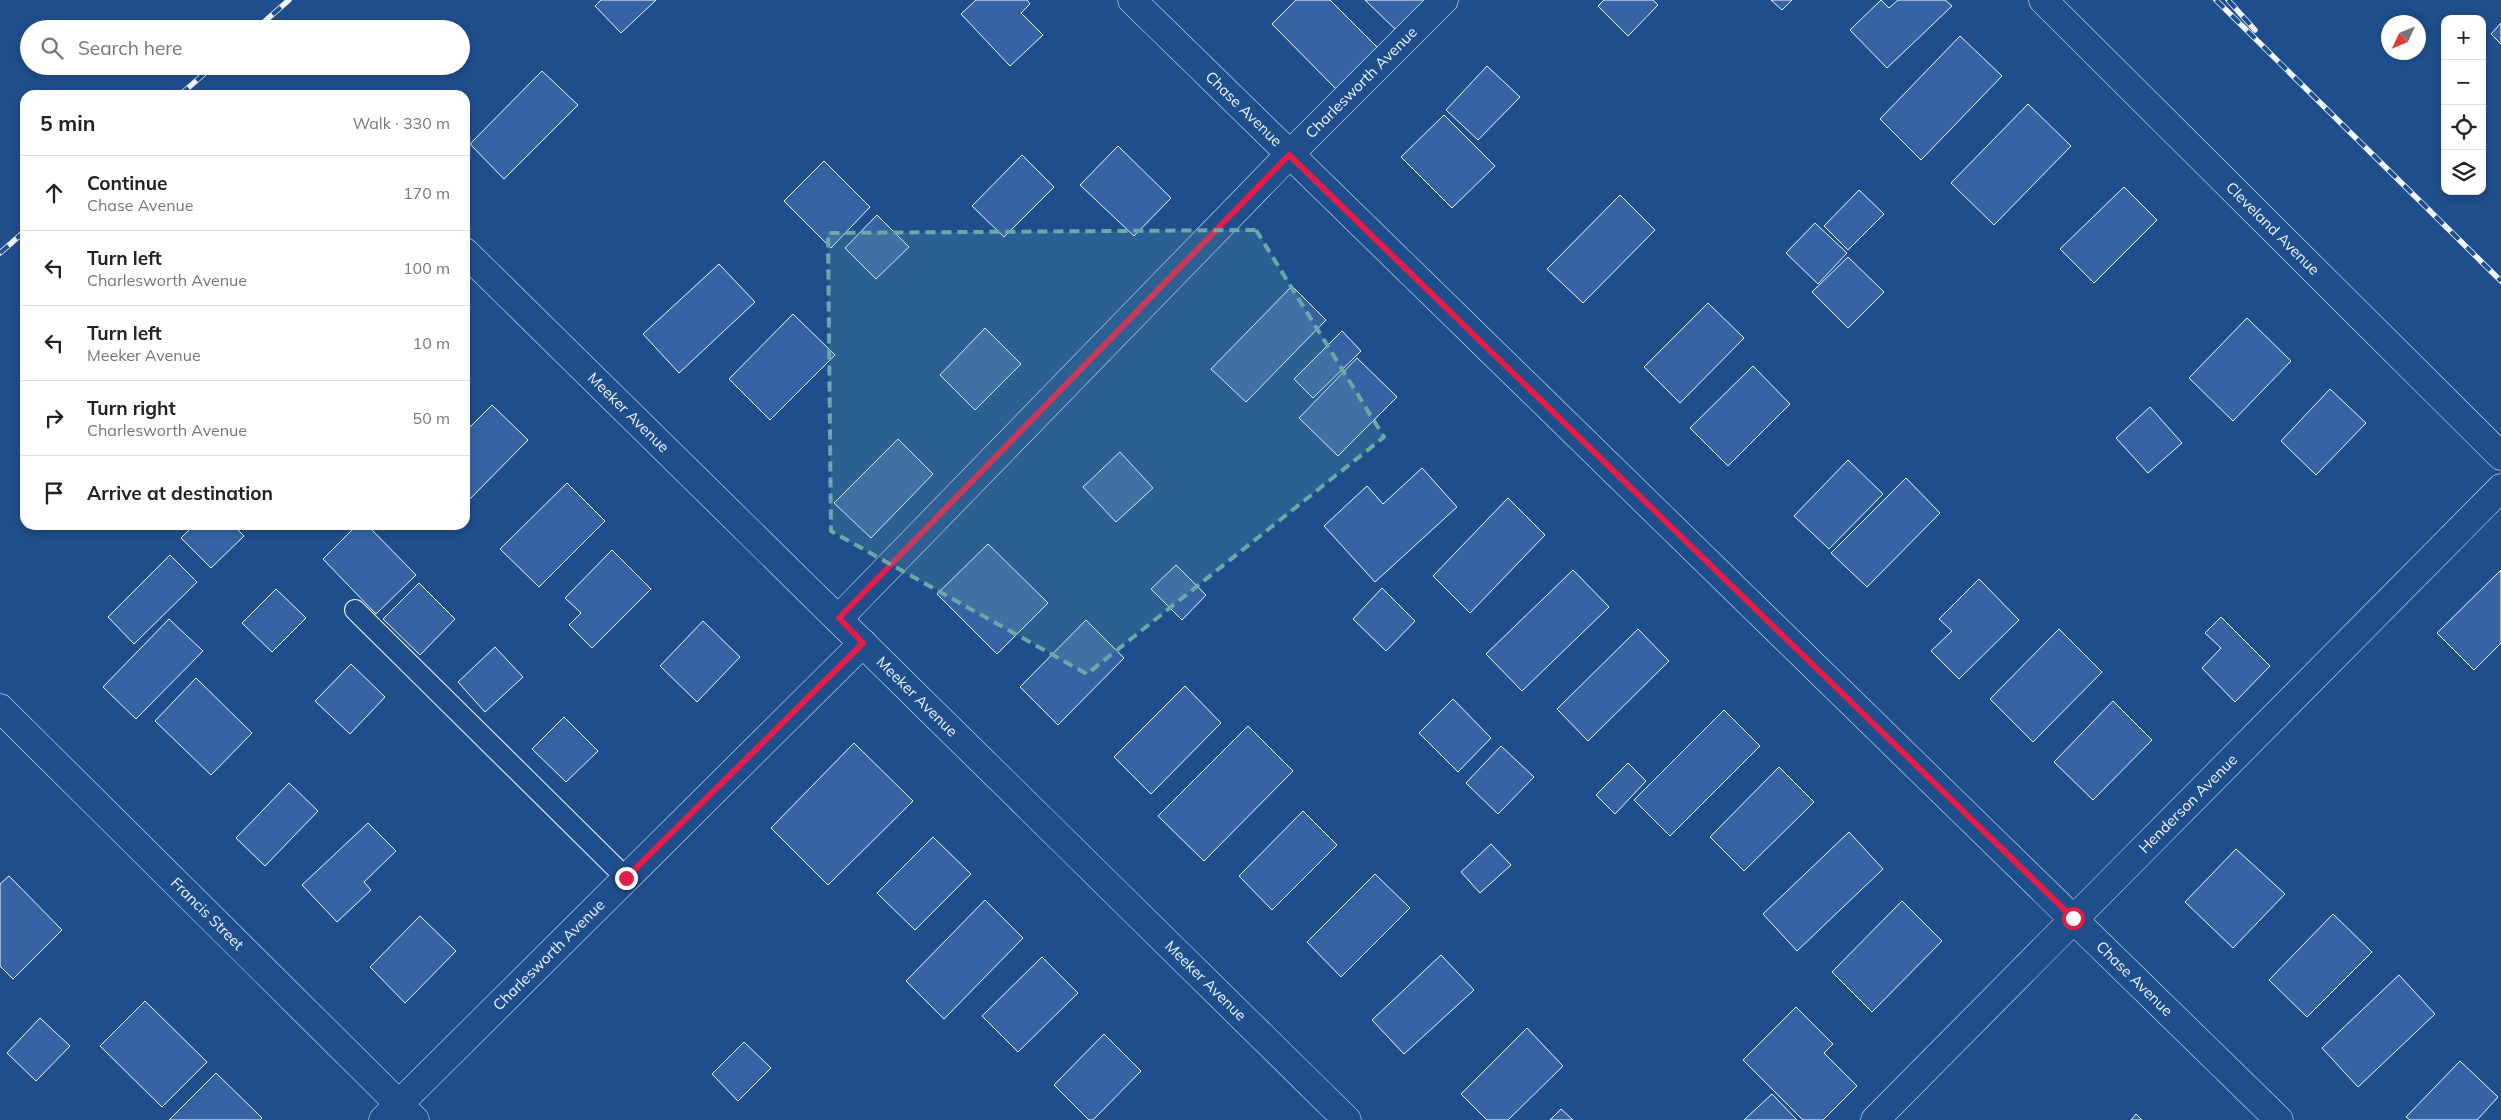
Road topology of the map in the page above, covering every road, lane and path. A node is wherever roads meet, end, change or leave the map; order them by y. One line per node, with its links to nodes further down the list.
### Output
1 (1132, 0): 4 (street, Chase Avenue)
2 (1444, 0): 4 (street, Charlesworth Avenue)
3 (2043, 0): 6 (street, Cleveland Avenue)
4 (1289, 155): 9 (street, Charlesworth Avenue); 13 (street, Chase Avenue)
5 (470, 257): 9 (street, Meeker Avenue)
6 (2501, 456)
7 (2501, 488): 13 (street, Henderson Avenue)
8 (356, 610): 12 (lane)
9 (839, 618): 10 (street, Meeker Avenue)
10 (863, 643): 12 (street, Charlesworth Avenue); 15 (street, Meeker Avenue)
11 (0, 708): 14 (street, Francis Street)
12 (626, 878): 14 (street, Charlesworth Avenue)
13 (2073, 918): 16 (street, Henderson Avenue); 17 (street, Chase Avenue)
14 (399, 1115)
15 (1347, 1120)
16 (1875, 1120)
17 (2279, 1120)

